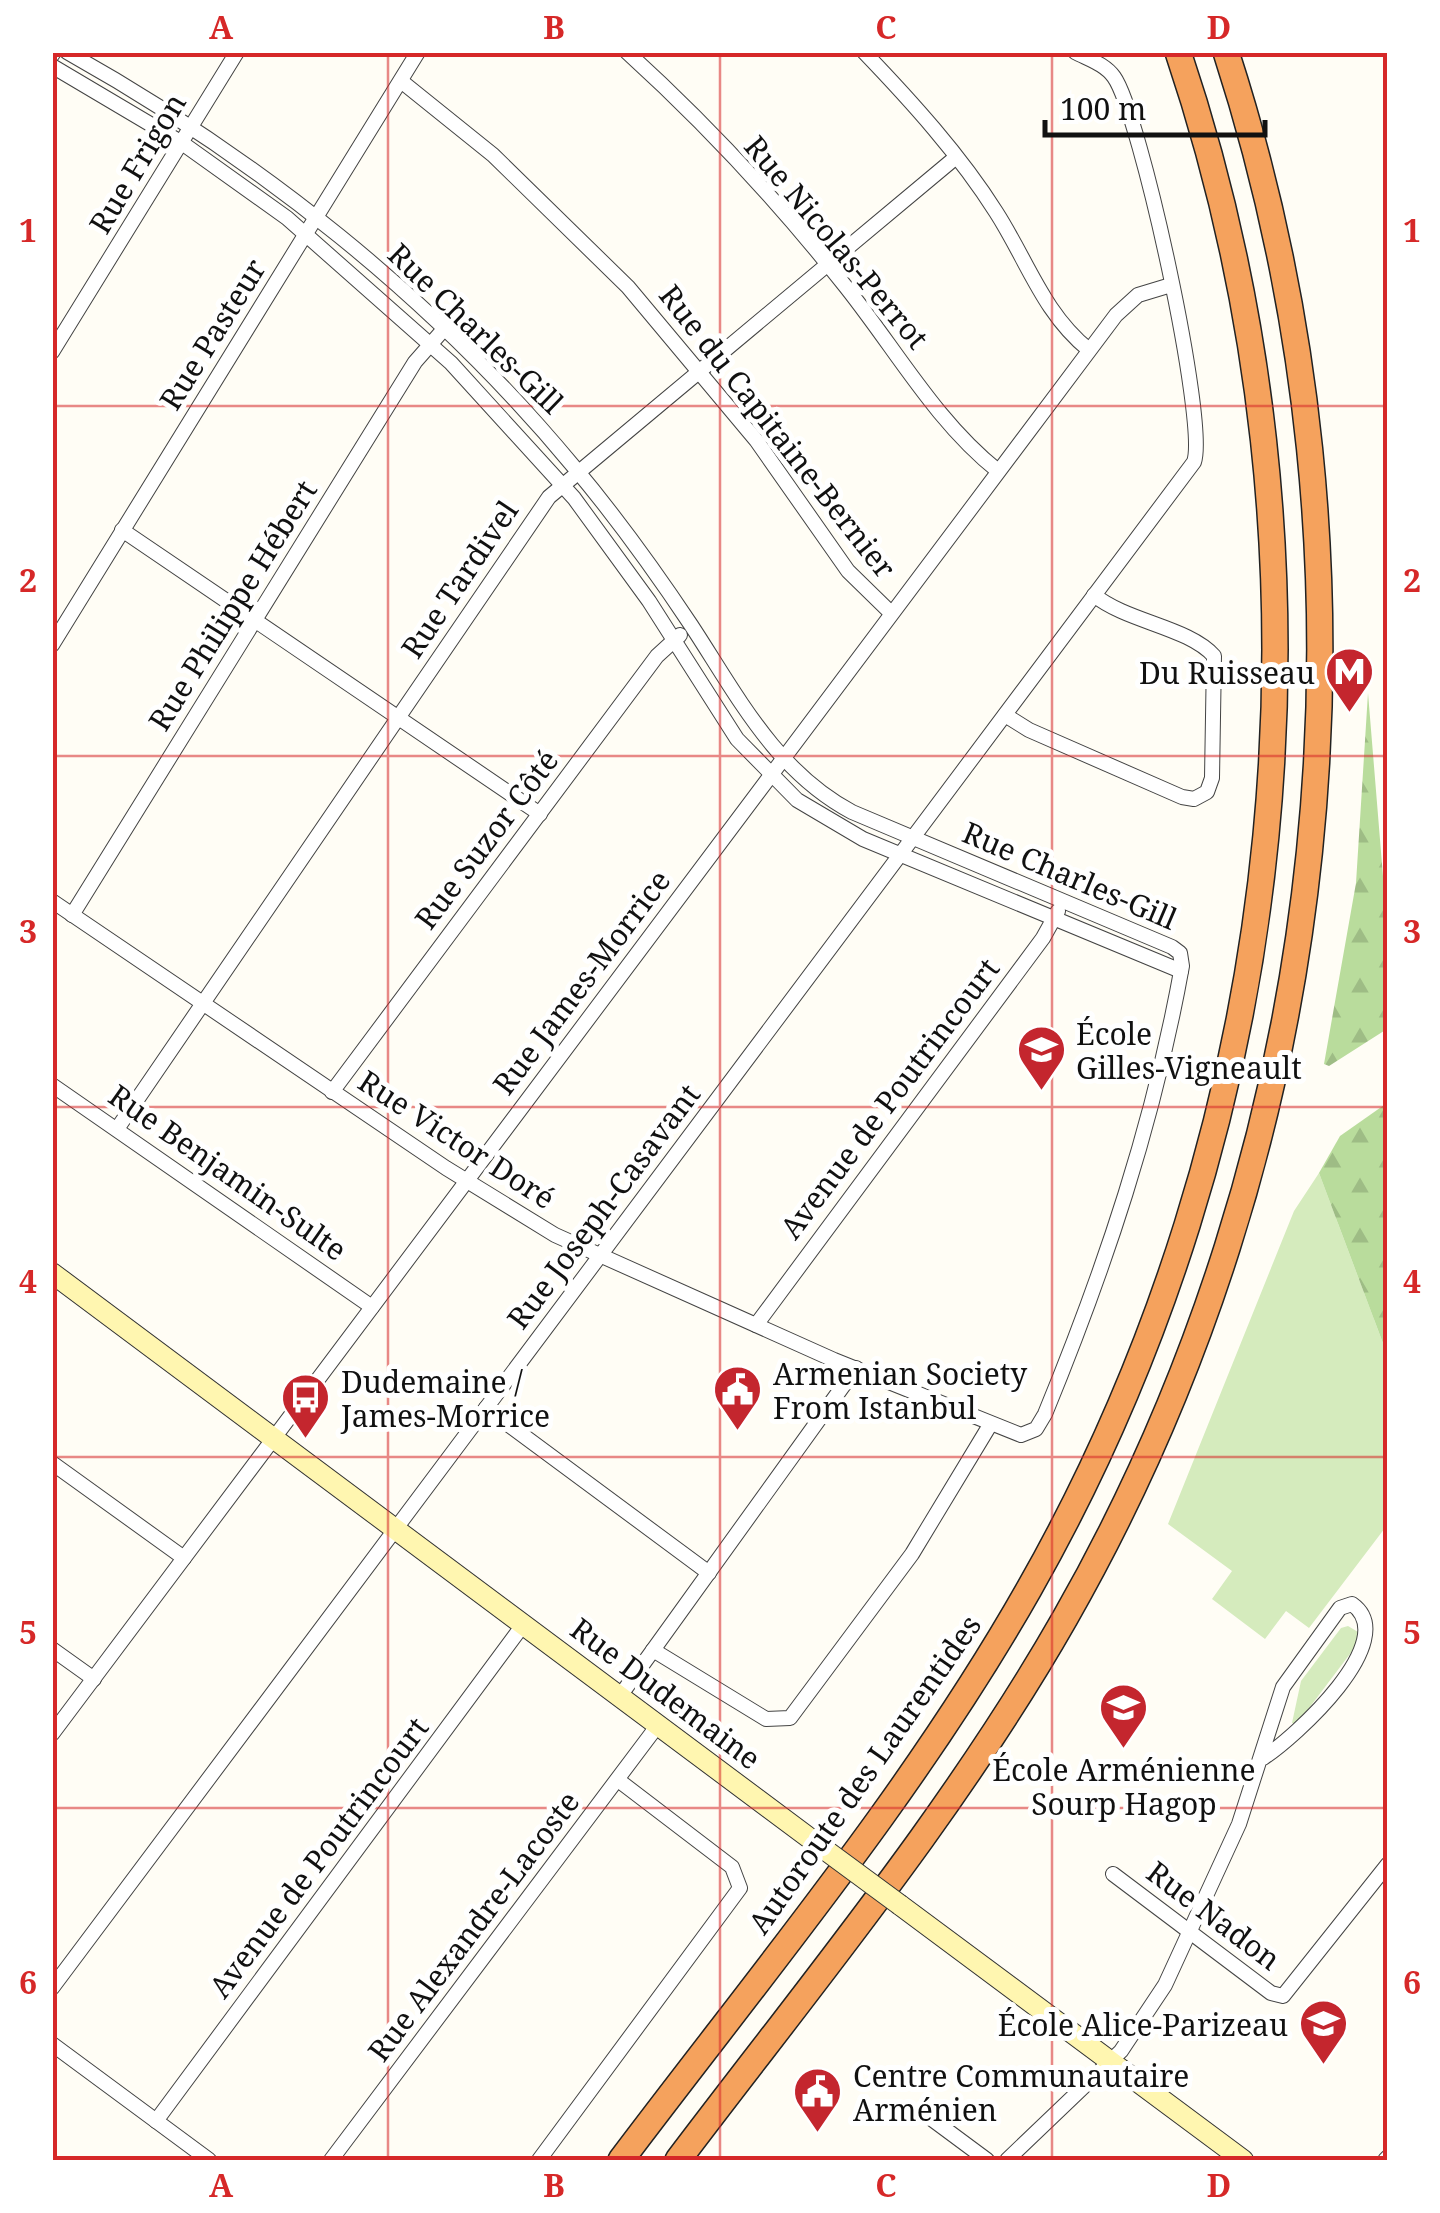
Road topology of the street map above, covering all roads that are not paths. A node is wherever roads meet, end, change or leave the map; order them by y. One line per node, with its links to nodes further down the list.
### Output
1 (67, 52): 11 (street, Rue Charles-Gill)
2 (237, 52): 11 (street, Rue Frigon)
3 (418, 52): 10 (street, Rue Pasteur)
4 (627, 52): 16 (street, Rue Nicolas-Perrot)
5 (864, 52): 13 (street)
6 (1074, 52): 17 (street)
7 (1178, 52): 82 (highway, Autoroute des Laurentides)
8 (1226, 52): 83 (highway)
9 (52, 66): 12 (street, Rue Charles-Gill)
10 (400, 81): 14 (street, Rue Pasteur); 22 (street, Rue du Capitaine-Bernier)
11 (191, 126): 12 (street, Rue Frigon); 14 (street, Rue Charles-Gill)
12 (182, 143): 15 (street, Rue Charles-Gill); 21 (street, Rue Frigon)
13 (956, 158): 16 (street, Rue Tardivel); 20 (street)
14 (316, 218): 15 (street, Rue Pasteur); 18 (street, Rue Charles-Gill)
15 (306, 234): 19 (street, Rue Charles-Gill); 26 (street, Rue Pasteur)
16 (827, 263): 22 (street, Rue Tardivel); 24 (street, Rue Nicolas-Perrot)
17 (1171, 285): 20 (street, Rue James-Morrice); 27 (street, Rue Joseph-Casavant)
18 (444, 329): 19 (street, Rue Philippe Hébert); 23 (street, Rue Charles-Gill)
19 (431, 343): 25 (street, Rue Charles-Gill); 29 (street, Rue Philippe Hébert)
20 (1089, 350): 24 (street, Rue James-Morrice)
21 (52, 352)
22 (700, 369): 23 (street, Rue Tardivel); 28 (street, Rue du Capitaine-Bernier)
23 (577, 470): 25 (street, Rue Tardivel); 30 (street, Rue Charles-Gill)
24 (998, 472): 28 (street, Rue James-Morrice)
25 (562, 484): 31 (street, Rue Charles-Gill); 34 (street, Rue Tardivel)
26 (122, 530): 29 (street); 32 (street, Rue Pasteur)
27 (1094, 595): 33 (street, Rue Joseph-Casavant); 33 (street)
28 (890, 613): 35 (street, Rue James-Morrice)
29 (256, 619): 34 (street); 42 (street, Rue Philippe Hébert)
30 (692, 626): 31 (street, Rue Suzor Côté); 35 (street, Rue Charles-Gill)
31 (675, 639): 36 (street, Rue Charles-Gill); 37 (street, Rue Suzor Côté)
32 (52, 645)
33 (1006, 715): 38 (street, Rue Joseph-Casavant)
34 (398, 716): 37 (street); 45 (street, Rue Tardivel)
35 (782, 758): 36 (street, Rue James-Morrice); 38 (street, Rue Charles-Gill)
36 (770, 775): 39 (street, Rue Charles-Gill); 49 (street, Rue James-Morrice)
37 (540, 814): 47 (street, Rue Suzor Côté)
38 (914, 838): 39 (street, Rue Joseph-Casavant); 40 (street, Rue Charles-Gill)
39 (900, 855): 43 (street, Rue Charles-Gill); 50 (street, Rue Joseph-Casavant)
40 (1062, 901): 43 (street, Avenue de Poutrincourt); 44 (street, Rue Charles-Gill)
41 (52, 902): 42 (street, Rue Victor Doré)
42 (72, 915): 45 (street, Rue Victor Doré)
43 (1054, 919): 44 (street, Rue Charles-Gill); 53 (street, Avenue de Poutrincourt)
44 (1181, 971): 56 (street, Rue Victor Doré)
45 (202, 1002): 47 (street, Rue Victor Doré); 48 (street, Rue Tardivel)
46 (52, 1085): 48 (street, Rue Benjamin-Sulte)
47 (332, 1092): 49 (street, Rue Victor Doré)
48 (117, 1129): 52 (street, Rue Benjamin-Sulte)
49 (467, 1180): 50 (street, Rue Victor Doré); 52 (street, Rue James-Morrice)
50 (599, 1257): 53 (street, Rue Victor Doré); 55 (street, Rue Joseph-Casavant)
51 (52, 1273): 57 (street, Rue Dudemaine)
52 (372, 1306): 57 (street, Rue James-Morrice)
53 (756, 1326): 54 (street, Rue Victor Doré)
54 (856, 1368): 56 (street, Rue Victor Doré); 61 (street)
55 (486, 1408): 59 (street, Rue Joseph-Casavant); 61 (street)
56 (990, 1426): 64 (street)
57 (274, 1438): 59 (street, Rue Dudemaine); 60 (street, Rue James-Morrice)
58 (53, 1464): 60 (street)
59 (397, 1530): 62 (street, Rue Dudemaine); 74 (street, Rue Joseph-Casavant)
60 (184, 1558): 65 (street, Rue James-Morrice)
61 (709, 1573): 64 (street)
62 (524, 1625): 66 (street, Rue Dudemaine); 78 (street, Avenue de Poutrincourt)
63 (52, 1649): 65 (street)
64 (653, 1650): 66 (street)
65 (94, 1680): 68 (street, Rue James-Morrice)
66 (620, 1696): 67 (street, Rue Dudemaine)
67 (658, 1725): 70 (street, Rue Alexandre-Lacoste); 76 (street, Rue Dudemaine, bridge)
68 (52, 1734)
69 (1263, 1758): 69 (street); 73 (street)
70 (618, 1780): 80 (street, Rue Alexandre-Lacoste); 81 (street)
71 (1388, 1864): 73 (street, Rue Nadon)
72 (1113, 1874): 73 (street, Rue Nadon)
73 (1192, 1933): 76 (street)
74 (52, 1988)
75 (52, 2044): 78 (street)
76 (1110, 2061): 85 (street); 86 (street, Rue Dudemaine)
77 (929, 2117): 84 (street)
78 (156, 2121): 79 (street)
79 (208, 2160)
80 (330, 2160)
81 (539, 2160)
82 (621, 2160)
83 (678, 2160)
84 (986, 2160)
85 (1007, 2160)
86 (1244, 2160)

